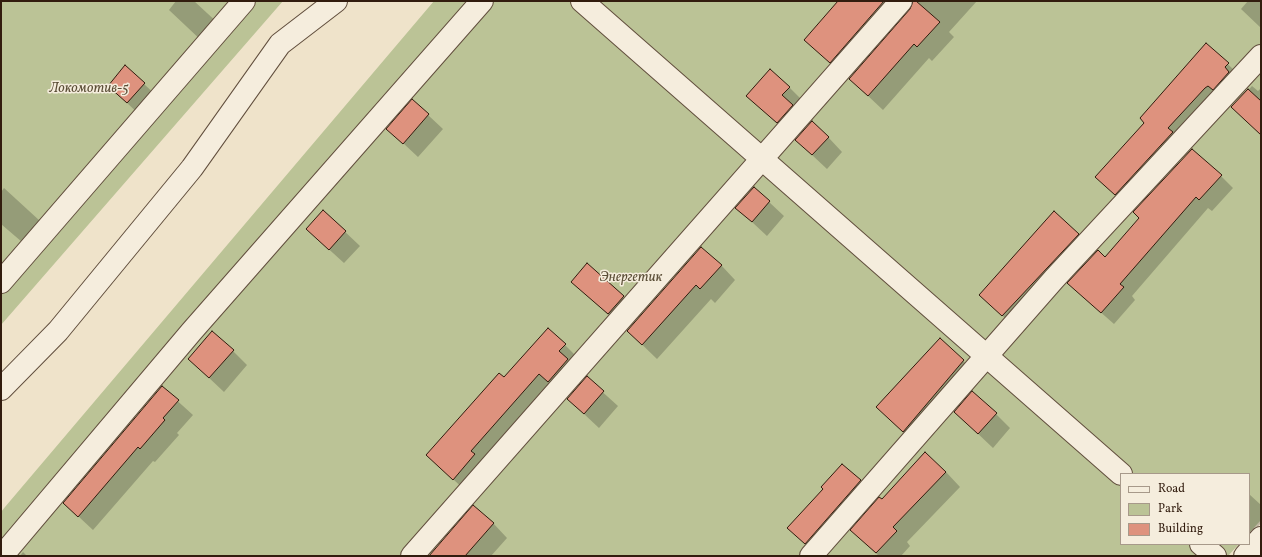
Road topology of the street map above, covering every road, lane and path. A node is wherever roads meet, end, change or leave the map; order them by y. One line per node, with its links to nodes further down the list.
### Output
1 (244, 1): 8 (lane)
2 (336, 1): 10 (lane)
3 (482, 1): 14 (lane)
4 (582, 1): 7 (lane)
5 (901, 1): 7 (lane)
6 (1261, 56): 9 (lane)
7 (763, 158): 9 (lane); 15 (lane)
8 (1, 282)
9 (987, 357): 11 (lane); 16 (lane)
10 (1, 389)
11 (1120, 473)
12 (1261, 538): 18 (lane)
13 (1202, 545): 17 (lane)
14 (2, 556)
15 (412, 556)
16 (811, 556)
17 (1215, 556)
18 (1245, 556)

